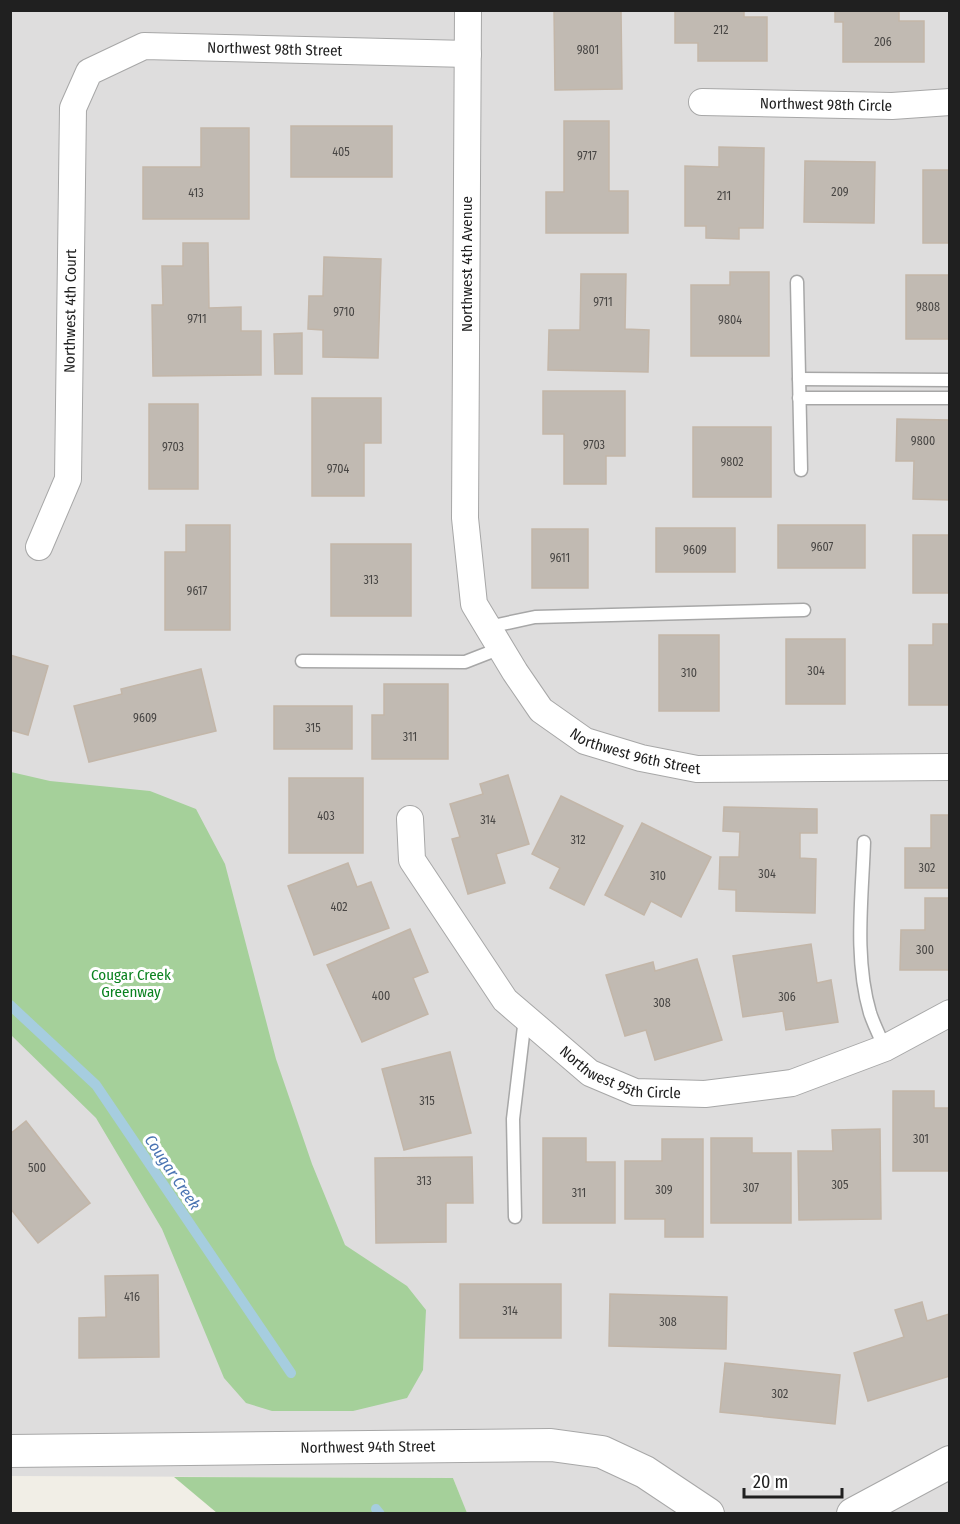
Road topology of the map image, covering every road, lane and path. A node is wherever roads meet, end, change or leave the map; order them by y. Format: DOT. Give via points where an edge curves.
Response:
graph roads {
  1 [pos="468,10"];
  2 [pos="468,54"];
  3 [pos="89,72"];
  4 [pos="702,102"];
  5 [pos="950,102"];
  6 [pos="797,282"];
  7 [pos="799,379"];
  8 [pos="950,380"];
  9 [pos="799,398"];
  10 [pos="950,398"];
  11 [pos="801,470"];
  12 [pos="465,518"];
  13 [pos="39,547"];
  14 [pos="804,610"];
  15 [pos="495,637"];
  16 [pos="302,661"];
  17 [pos="950,767"];
  18 [pos="410,819"];
  19 [pos="864,842"];
  20 [pos="950,1013"];
  21 [pos="525,1018"];
  22 [pos="885,1048"];
  23 [pos="515,1217"];
  24 [pos="10,1451"];
  25 [pos="950,1462"];
  26 [pos="865,1511"];
  27 [pos="708,1514"];
  1 -- 2 [label="street, Northwest 4th Avenue"];
  2 -- 3 [label="street, Northwest 98th Street" via="144,45"];
  2 -- 12 [label="street, Northwest 4th Avenue"];
  3 -- 13 [label="street, Northwest 4th Court" via="73,108 68,479"];
  4 -- 5 [label="street, Northwest 98th Circle" via="892,106"];
  6 -- 7 [label="lane"];
  7 -- 8 [label="lane"];
  7 -- 9 [label="lane"];
  9 -- 10 [label="lane"];
  9 -- 11 [label="lane"];
  12 -- 15 [label="street, Northwest 96th Street" via="474,604"];
  14 -- 15 [label="lane" via="536,617"];
  15 -- 16 [label="lane" via="465,662"];
  15 -- 17 [label="street, Northwest 96th Street" via="541,710 585,741 642,758 697,769"];
  18 -- 21 [label="street, Northwest 95th Circle" via="412,860 505,1000"];
  19 -- 22 [label="lane" via="862,974 871,1015"];
  20 -- 22 [label="street, Northwest 95th Circle"];
  21 -- 22 [label="street, Northwest 95th Circle" via="590,1073 635,1092 705,1094 792,1083"];
  21 -- 23 [label="lane" via="513,1119"];
  24 -- 27 [label="street, Northwest 94th Street" via="551,1444 602,1452 645,1472"];
  25 -- 26 [label="street"];
}
